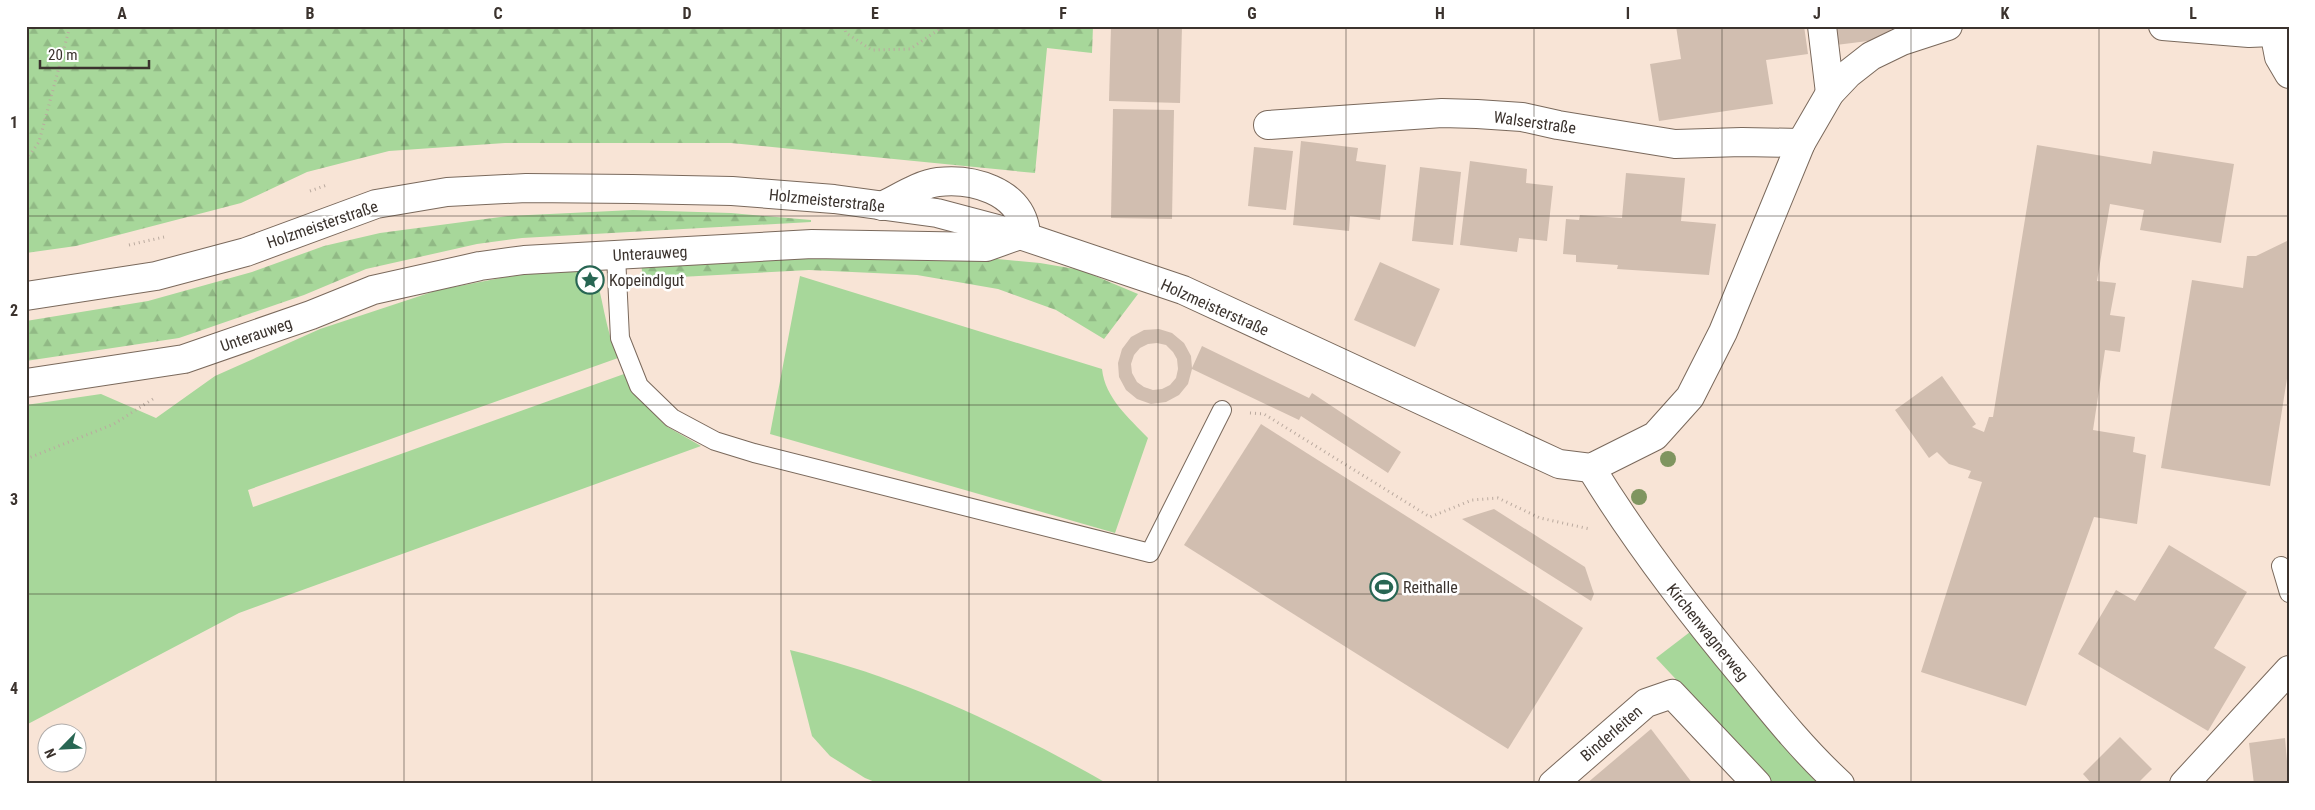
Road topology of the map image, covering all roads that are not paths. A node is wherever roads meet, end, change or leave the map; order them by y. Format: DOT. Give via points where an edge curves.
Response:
graph roads {
  1 [pos="1822,26"];
  2 [pos="1948,26"];
  3 [pos="2164,26"];
  4 [pos="2272,29"];
  5 [pos="2289,74"];
  6 [pos="1830,92"];
  7 [pos="1268,124"];
  8 [pos="1801,144"];
  9 [pos="882,206"];
  10 [pos="1020,234"];
  11 [pos="616,256"];
  12 [pos="26,296"];
  13 [pos="26,383"];
  14 [pos="1222,410"];
  15 [pos="1591,468"];
  16 [pos="2282,566"];
  17 [pos="2289,593"];
  18 [pos="2289,670"];
  19 [pos="1553,784"];
  20 [pos="1757,784"];
  21 [pos="1840,784"];
  22 [pos="2184,784"];
  1 -- 6 [label="street"];
  2 -- 6 [label="street" via="1871,56"];
  3 -- 4 [label="street"];
  4 -- 5 [label="street" via="2279,57"];
  6 -- 8 [label="street"];
  7 -- 8 [label="street, Walserstraße" via="1442,113 1477,114 1522,117 1675,144"];
  8 -- 15 [label="street" via="1723,332 1690,397 1656,436"];
  9 -- 10 [label="street, Holzmeisterstraße" via="937,213"];
  9 -- 10 [label="street" via="937,182 979,186 1003,194 1014,203 1026,227"];
  9 -- 12 [label="street, Holzmeisterstraße" via="732,191 526,188 447,192 376,204 246,252 156,276"];
  10 -- 11 [label="street, Unterauweg" via="986,247 812,244"];
  10 -- 15 [label="street, Holzmeisterstraße" via="1183,290 1559,464"];
  11 -- 13 [label="street, Unterauweg" via="524,260 431,276 373,290 184,359"];
  11 -- 14 [label="lane" via="620,338 639,386 672,418 715,441 843,476 1150,553"];
  15 -- 21 [label="street, Kirchenwagnerweg" via="1624,522 1702,627 1812,758"];
  16 -- 17 [label="lane"];
  18 -- 22 [label="street"];
  19 -- 20 [label="street, Binderleiten" via="1646,703 1672,694"];
}
